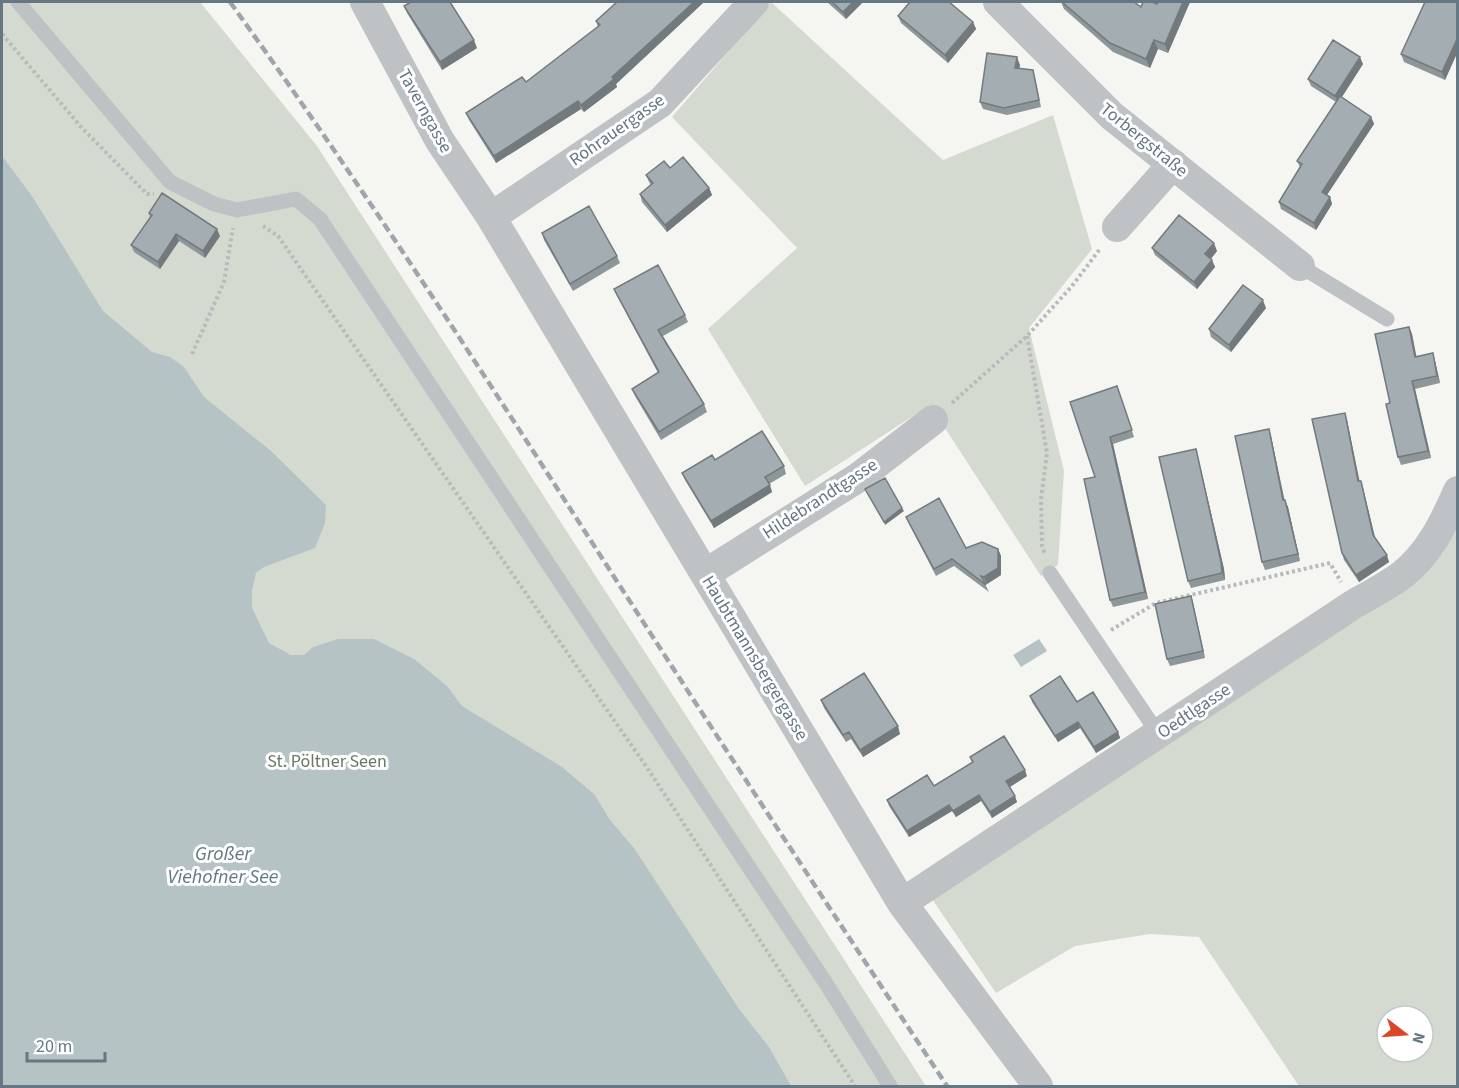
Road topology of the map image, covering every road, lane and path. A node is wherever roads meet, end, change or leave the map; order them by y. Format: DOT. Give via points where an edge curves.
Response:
graph roads {
  1 [pos="18,2"];
  2 [pos="365,2"];
  3 [pos="754,2"];
  4 [pos="998,2"];
  5 [pos="2,34"];
  6 [pos="1173,164"];
  7 [pos="159,195"];
  8 [pos="237,210"];
  9 [pos="491,217"];
  10 [pos="1117,227"];
  11 [pos="1300,266"];
  12 [pos="1387,319"];
  13 [pos="1027,336"];
  14 [pos="192,354"];
  15 [pos="933,420"];
  16 [pos="1458,491"];
  17 [pos="1050,573"];
  18 [pos="705,574"];
  19 [pos="1354,604"];
  20 [pos="1095,640"];
  21 [pos="1159,735"];
  22 [pos="902,903"];
  23 [pos="855,1086"];
  24 [pos="890,1086"];
  25 [pos="1038,1086"];
  1 -- 8 [label="lane" via="170,182 214,204"];
  2 -- 9 [label="street, Taverngasse" via="440,141"];
  3 -- 9 [label="street, Rohrauergasse" via="660,103"];
  4 -- 6 [label="street, Torbergstraße" via="1112,116"];
  5 -- 7 [label="path" via="82,128 147,194"];
  6 -- 10 [label="street"];
  6 -- 11 [label="street, Torbergstraße"];
  8 -- 14 [label="path" via="224,282"];
  8 -- 23 [label="path" via="278,236 650,772"];
  8 -- 24 [label="lane" via="296,199 320,219"];
  9 -- 18 [label="street, Haubtmannsbergergasse"];
  10 -- 13 [label="path"];
  11 -- 12 [label="lane"];
  13 -- 15 [label="path"];
  13 -- 17 [label="path" via="1047,453 1041,499 1042,545"];
  15 -- 18 [label="street, Hildebrandtgasse" via="860,477"];
  16 -- 19 [label="street, Oedtlgasse" via="1427,551 1402,575"];
  17 -- 20 [label="lane"];
  18 -- 22 [label="street, Haubtmannsbergergasse"];
  19 -- 20 [label="path" via="1330,562 1155,603"];
  19 -- 21 [label="street, Oedtlgasse"];
  20 -- 21 [label="lane"];
  21 -- 22 [label="street, Oedtlgasse"];
  22 -- 25 [label="street, Haubtmannsbergergasse"];
}
